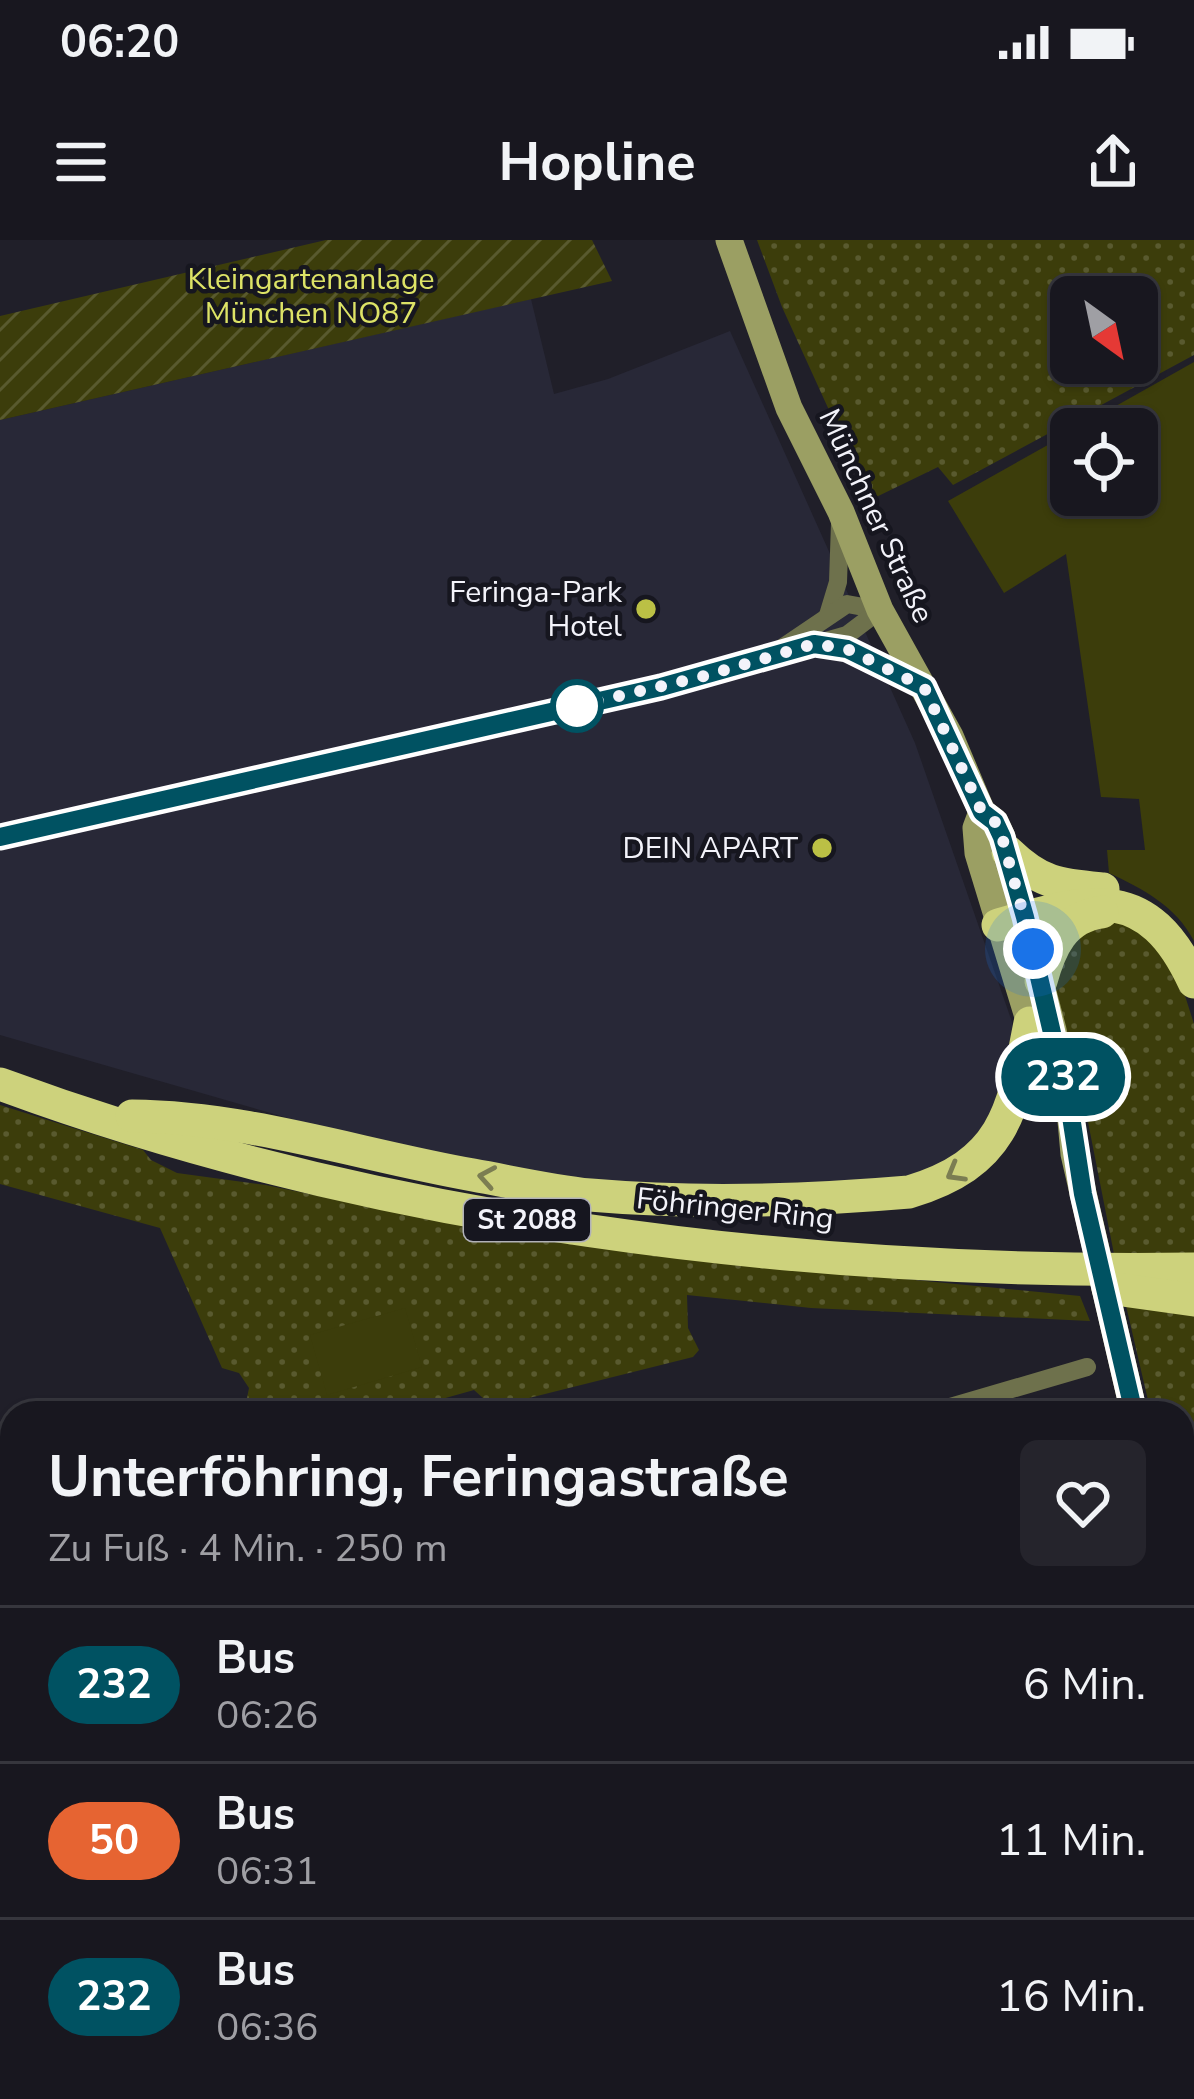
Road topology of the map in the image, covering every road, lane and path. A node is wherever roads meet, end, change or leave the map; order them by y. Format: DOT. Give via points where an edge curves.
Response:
graph roads {
  1 [pos="729,240"];
  2 [pos="841,512"];
  3 [pos="880,610"];
  4 [pos="828,615"];
  5 [pos="814,644"];
  6 [pos="775,653"];
  7 [pos="924,687"];
  8 [pos="0,837"];
  9 [pos="993,853"];
  10 [pos="1127,910"];
  11 [pos="1011,921"];
  12 [pos="1194,958"];
  13 [pos="1041,981"];
  14 [pos="1194,982"];
  15 [pos="1030,1023"];
  16 [pos="0,1084"];
  17 [pos="88,1115"];
  18 [pos="1074,1154"];
  19 [pos="976,1266"];
  20 [pos="1184,1267"];
  21 [pos="1194,1300"];
  22 [pos="1088,1367"];
  23 [pos="971,1401"];
  24 [pos="1131,1401"];
  1 -- 2 [label="main road, Münchner Straße" via="789,408"];
  2 -- 3 [label="main road, Münchner Straße"];
  2 -- 4 [label="street"];
  3 -- 4 [label="street" via="847,604"];
  3 -- 5 [label="street" via="847,635"];
  3 -- 7 [label="main road, Münchner Straße"];
  4 -- 6 [label="street"];
  5 -- 6 [label="street"];
  5 -- 7 [label="street" via="847,649"];
  6 -- 8 [label="street" via="661,687"];
  7 -- 9 [label="main road, Münchner Straße" via="982,812 995,822"];
  9 -- 11 [label="main road, Münchner Straße"];
  9 -- 12 [label="highway" via="1061,886 1128,891 1164,913"];
  10 -- 11 [label="highway" via="1105,901"];
  10 -- 13 [label="highway" via="1069,925 1050,947"];
  10 -- 14 [label="highway" via="1153,924"];
  11 -- 13 [label="main road, Münchner Straße"];
  11 -- 15 [label="main road, Münchner Straße"];
  13 -- 18 [label="main road, Münchner Straße"];
  15 -- 17 [label="highway, one-way" via="1005,1126 969,1166 909,1192 716,1200 588,1194 272,1132"];
  15 -- 18 [label="main road, Münchner Straße"];
  16 -- 17 [label="highway, Föhringer Ring / St 2088"];
  17 -- 19 [label="highway, Föhringer Ring / St 2088" via="270,1167 527,1220"];
  18 -- 24 [label="main road, Münchner Straße"];
  19 -- 20 [label="highway, Föhringer Ring / St 2088"];
  19 -- 21 [label="highway"];
  22 -- 23 [label="street"];
}
